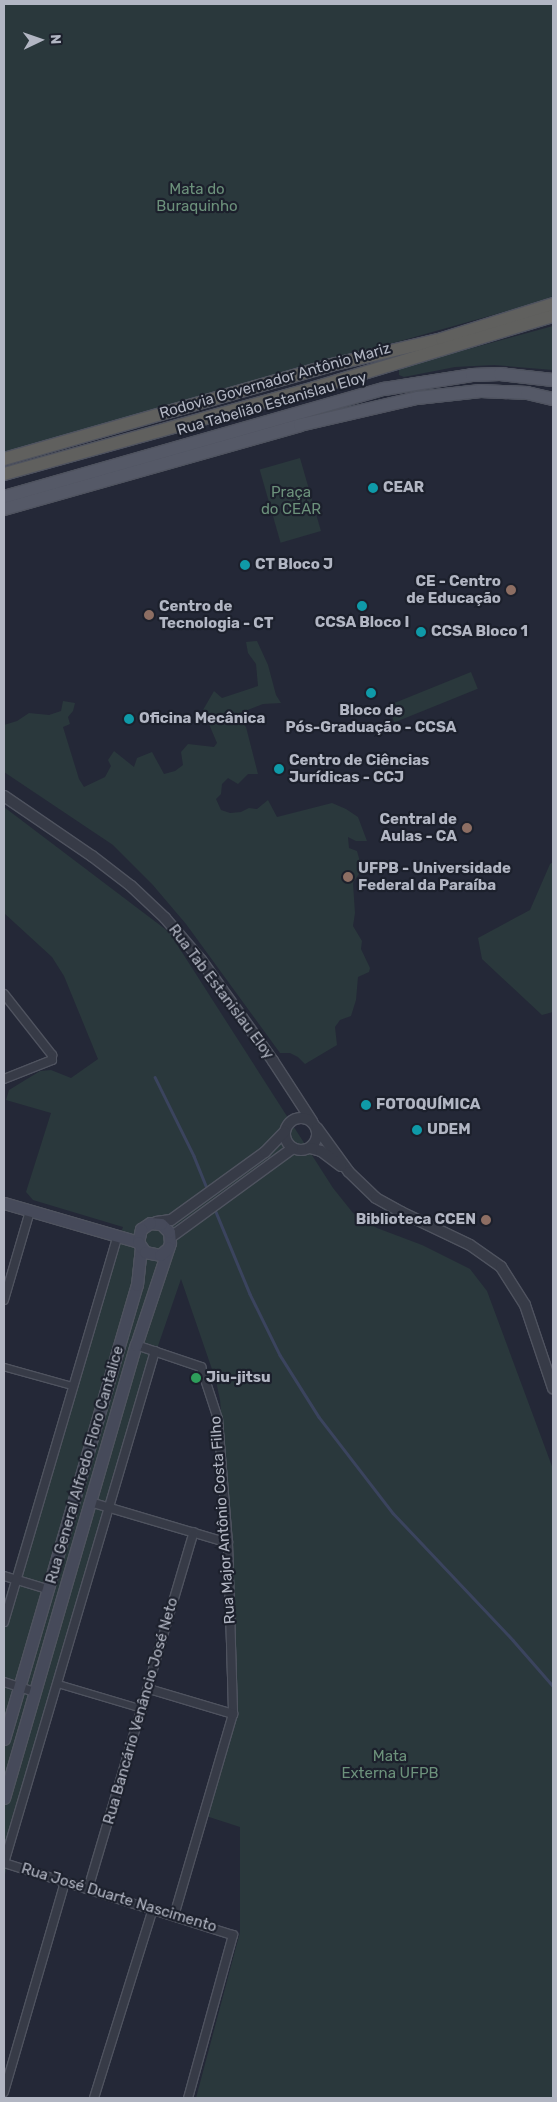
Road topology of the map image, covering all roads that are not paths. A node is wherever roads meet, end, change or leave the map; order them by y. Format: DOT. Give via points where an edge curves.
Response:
graph roads {
  1 [pos="553,304"];
  2 [pos="553,316"];
  3 [pos="553,380"];
  4 [pos="553,399"];
  5 [pos="4,459"];
  6 [pos="4,474"];
  7 [pos="4,497"];
  8 [pos="4,509"];
  9 [pos="4,796"];
  10 [pos="4,994"];
  11 [pos="4,1080"];
  12 [pos="290,1086"];
  13 [pos="296,1118"];
  14 [pos="314,1125"];
  15 [pos="284,1132"];
  16 [pos="294,1148"];
  17 [pos="310,1148"];
  18 [pos="349,1172"];
  19 [pos="4,1203"];
  20 [pos="30,1211"];
  21 [pos="147,1226"];
  22 [pos="120,1236"];
  23 [pos="169,1242"];
  24 [pos="139,1246"];
  25 [pos="4,1300"];
  26 [pos="136,1345"];
  27 [pos="155,1352"];
  28 [pos="4,1367"];
  29 [pos="72,1386"];
  30 [pos="553,1388"];
  31 [pos="96,1418"];
  32 [pos="113,1423"];
  33 [pos="90,1502"];
  34 [pos="111,1508"];
  35 [pos="194,1532"];
  36 [pos="228,1543"];
  37 [pos="4,1576"];
  38 [pos="16,1579"];
  39 [pos="47,1589"];
  40 [pos="4,1622"];
  41 [pos="4,1682"];
  42 [pos="58,1684"];
  43 [pos="19,1687"];
  44 [pos="148,1689"];
  45 [pos="35,1692"];
  46 [pos="143,1709"];
  47 [pos="233,1714"];
  48 [pos="4,1739"];
  49 [pos="4,1798"];
  50 [pos="4,1863"];
  51 [pos="65,1882"];
  52 [pos="88,1889"];
  53 [pos="153,1909"];
  54 [pos="174,1916"];
  55 [pos="4,2092"];
  56 [pos="94,2098"];
  57 [pos="188,2098"];
  1 -- 5 [label="highway, Rodovia Governador Antônio Mariz" via="442,340 331,364"];
  2 -- 6 [label="highway, Rodovia Governador Antônio Mariz" via="314,388"];
  3 -- 7 [label="main road, Rua Tabelião Estanislau Eloy" via="500,374 472,375 384,389"];
  4 -- 8 [label="main road, Rua Tabelião Estanislau Eloy" via="528,392 481,391 417,398 300,425"];
  9 -- 12 [label="street, Rua Tab Estanislau Eloy" via="92,856 165,918 200,960"];
  10 -- 11 [label="street" via="52,1055 49,1062"];
  12 -- 13 [label="street, Rua Tab Estanislau Eloy"];
  12 -- 14 [label="street, Rua Tab Estanislau Eloy"];
  13 -- 14 [label="street" via="304,1117"];
  13 -- 15 [label="street"];
  14 -- 17 [label="street" via="316,1141"];
  14 -- 18 [label="street, Rua Tab Estanislau Eloy"];
  15 -- 16 [label="street" via="287,1142"];
  15 -- 21 [label="street" via="265,1152 171,1220"];
  16 -- 17 [label="street"];
  16 -- 23 [label="street" via="186,1224"];
  17 -- 18 [label="street, Rua Tab Estanislau Eloy" via="322,1151"];
  18 -- 30 [label="street, Rua Tab Estanislau Eloy" via="376,1198 470,1245 501,1267 525,1304"];
  19 -- 20 [label="main road"];
  20 -- 22 [label="main road"];
  20 -- 25 [label="street"];
  21 -- 22 [label="main road"];
  21 -- 23 [label="main road" via="166,1227"];
  21 -- 24 [label="main road, Rua General Alfredo Floro Cantalice"];
  22 -- 24 [label="main road"];
  22 -- 29 [label="street"];
  23 -- 24 [label="main road" via="154,1256"];
  23 -- 26 [label="main road, Rua General Alfredo Floro Cantalice"];
  24 -- 31 [label="main road, Rua General Alfredo Floro Cantalice" via="137,1285"];
  26 -- 27 [label="street, Rua Major Antônio Costa Filho"];
  26 -- 32 [label="main road, Rua General Alfredo Floro Cantalice"];
  27 -- 34 [label="street"];
  27 -- 36 [label="street, Rua Major Antônio Costa Filho" via="201,1367 218,1419"];
  28 -- 29 [label="street"];
  29 -- 38 [label="street"];
  31 -- 32 [label="street"];
  31 -- 39 [label="main road, Rua General Alfredo Floro Cantalice"];
  32 -- 33 [label="main road, Rua General Alfredo Floro Cantalice"];
  33 -- 34 [label="street"];
  33 -- 45 [label="main road, Rua General Alfredo Floro Cantalice"];
  34 -- 35 [label="street"];
  34 -- 42 [label="street"];
  35 -- 36 [label="street"];
  35 -- 44 [label="street, Rua Bancário Venâncio José Neto"];
  36 -- 47 [label="street, Rua Major Antônio Costa Filho"];
  37 -- 38 [label="street"];
  38 -- 39 [label="street"];
  38 -- 40 [label="street"];
  39 -- 43 [label="main road, Rua General Alfredo Floro Cantalice"];
  41 -- 43 [label="street"];
  42 -- 46 [label="street"];
  42 -- 50 [label="street"];
  43 -- 45 [label="street"];
  43 -- 48 [label="main road, Rua General Alfredo Floro Cantalice"];
  44 -- 46 [label="street, Rua Bancário Venâncio José Neto"];
  44 -- 47 [label="street"];
  45 -- 49 [label="main road, Rua General Alfredo Floro Cantalice"];
  46 -- 52 [label="street, Rua Bancário Venâncio José Neto"];
  47 -- 54 [label="street, Rua Major Antônio Costa Filho"];
  50 -- 51 [label="street, Rua José Duarte Nascimento"];
  51 -- 52 [label="street, Rua José Duarte Nascimento"];
  51 -- 55 [label="street"];
  52 -- 53 [label="street, Rua José Duarte Nascimento"];
  53 -- 54 [label="street, Rua José Duarte Nascimento"];
  53 -- 56 [label="street"];
  54 -- 57 [label="street, Rua José Duarte Nascimento" via="233,1934"];
}
